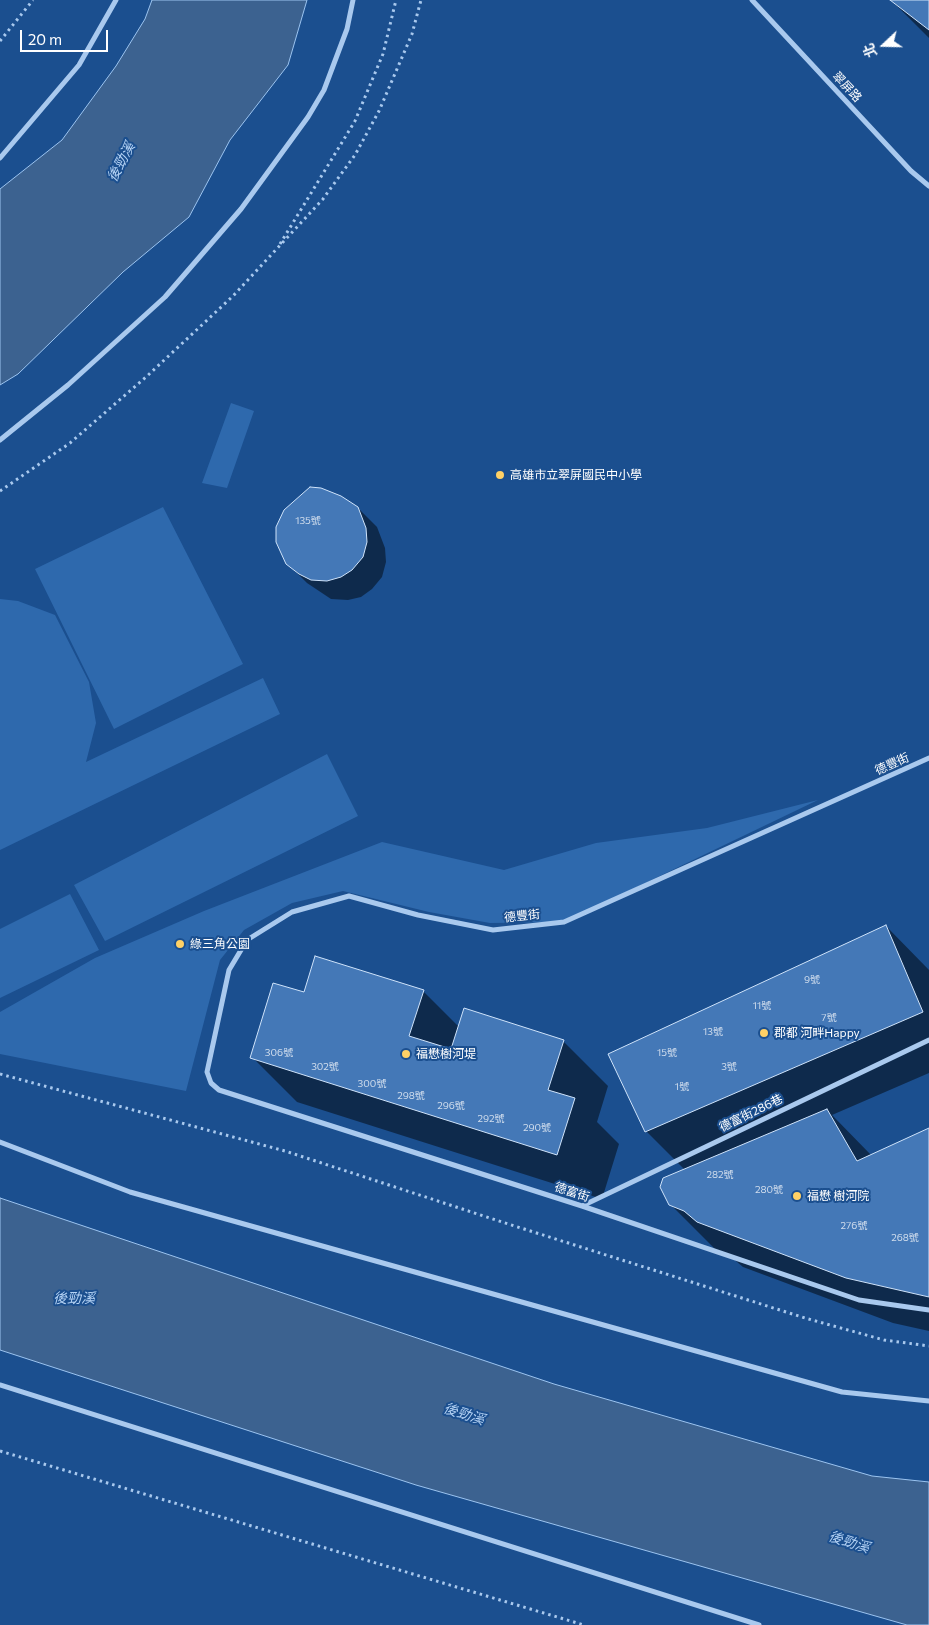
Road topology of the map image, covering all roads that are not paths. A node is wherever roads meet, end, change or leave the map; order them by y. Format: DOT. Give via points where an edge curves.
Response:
graph roads {
  1 [pos="116,0"];
  2 [pos="353,0"];
  3 [pos="752,0"];
  4 [pos="0,158"];
  5 [pos="929,186"];
  6 [pos="0,440"];
  7 [pos="929,758"];
  8 [pos="929,1040"];
  9 [pos="211,1084"];
  10 [pos="0,1136"];
  11 [pos="0,1142"];
  12 [pos="7,1144"];
  13 [pos="582,1206"];
  14 [pos="929,1310"];
  15 [pos="0,1385"];
  16 [pos="929,1401"];
  17 [pos="759,1625"];
  1 -- 4 [label="street" via="79,65"];
  2 -- 6 [label="street" via="347,29 324,90 241,208 164,296 68,385"];
  3 -- 5 [label="street, 翠屏路" via="911,171"];
  7 -- 9 [label="street, 德豐街" via="564,922 492,930 418,915 350,896 292,912 248,940 229,970 207,1072"];
  8 -- 13 [label="street, 德富街286巷"];
  9 -- 13 [label="street, 德富街" via="219,1090"];
  10 -- 12 [label="street"];
  11 -- 12 [label="street"];
  12 -- 16 [label="street" via="130,1192 842,1392"];
  13 -- 14 [label="street, 德富街" via="859,1300"];
  15 -- 17 [label="street"];
}
